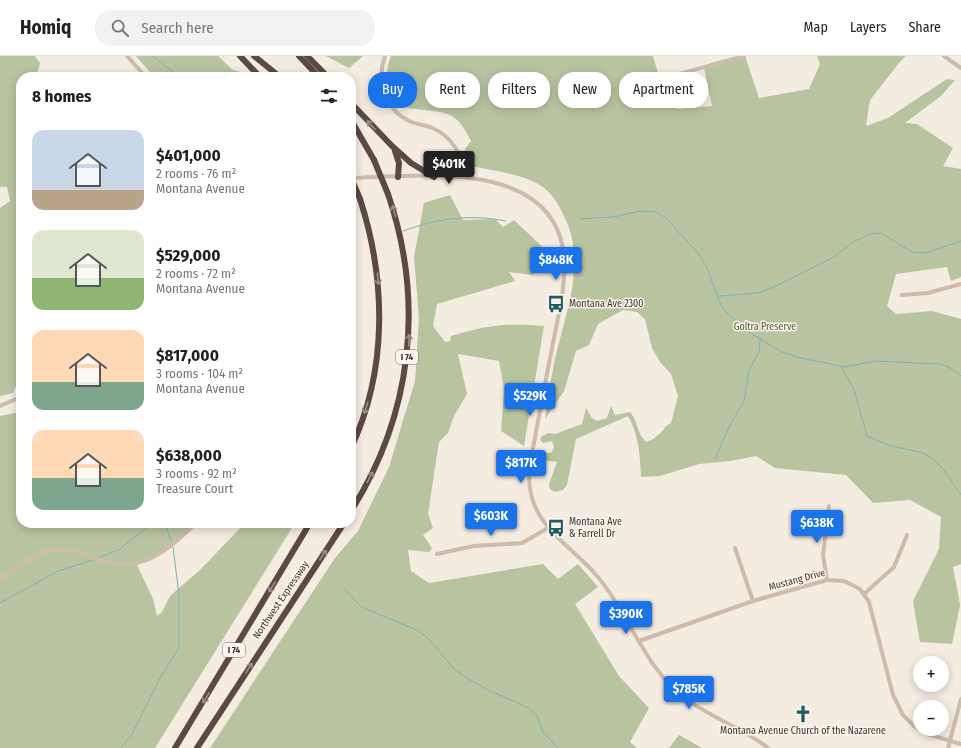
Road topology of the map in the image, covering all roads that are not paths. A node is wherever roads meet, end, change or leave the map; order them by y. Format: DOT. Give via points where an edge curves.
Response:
graph roads {
  1 [pos="127,56"];
  2 [pos="240,56"];
  3 [pos="254,56"];
  4 [pos="299,56"];
  5 [pos="307,56"];
  6 [pos="385,56"];
  7 [pos="744,56"];
  8 [pos="944,56"];
  9 [pos="961,68"];
  10 [pos="141,72"];
  11 [pos="255,72"];
  12 [pos="274,72"];
  13 [pos="314,72"];
  14 [pos="323,72"];
  15 [pos="687,72"];
  16 [pos="356,108"];
  17 [pos="356,129"];
  18 [pos="392,146"];
  19 [pos="398,177"];
  20 [pos="434,177"];
  21 [pos="464,177"];
  22 [pos="356,178"];
  23 [pos="356,190"];
  24 [pos="961,284"];
  25 [pos="902,294"];
  26 [pos="16,399"];
  27 [pos="0,406"];
  28 [pos="356,433"];
  29 [pos="356,502"];
  30 [pos="829,506"];
  31 [pos="191,528"];
  32 [pos="307,528"];
  33 [pos="341,528"];
  34 [pos="548,528"];
  35 [pos="908,535"];
  36 [pos="735,548"];
  37 [pos="437,554"];
  38 [pos="0,579"];
  39 [pos="827,580"];
  40 [pos="864,594"];
  41 [pos="753,600"];
  42 [pos="639,641"];
  43 [pos="961,699"];
  44 [pos="950,741"];
  45 [pos="961,744"];
  46 [pos="175,748"];
  47 [pos="197,748"];
  48 [pos="768,748"];
  49 [pos="948,748"];
  1 -- 10 [label="street"];
  2 -- 11 [label="highway"];
  3 -- 12 [label="highway"];
  4 -- 13 [label="highway"];
  5 -- 14 [label="highway"];
  6 -- 21 [label="street" via="381,78 388,102 404,118 447,137 459,155"];
  7 -- 15 [label="street"];
  8 -- 9 [label="street"];
  18 -- 16 [label="highway, one-way"];
  29 -- 17 [label="highway, I 74, one-way, bridge" via="374,470 392,423 409,346 406,262 388,194 374,160"];
  18 -- 19 [label="highway" via="399,163"];
  18 -- 20 [label="highway" via="411,163"];
  19 -- 20 [label="street"];
  19 -- 22 [label="street"];
  20 -- 21 [label="street"];
  21 -- 34 [label="street" via="479,178 513,187 536,202 555,224 563,247 565,263 562,298 529,479 534,504"];
  23 -- 28 [label="highway, one-way, bridge" via="368,223 379,290 377,346 371,388"];
  24 -- 25 [label="street" via="928,293"];
  26 -- 27 [label="street"];
  30 -- 39 [label="street" via="823,555"];
  31 -- 38 [label="street" via="152,559 137,564 124,566 108,563 66,549 47,551"];
  32 -- 46 [label="highway, Northwest Expressway / I 74, one-way"];
  47 -- 33 [label="highway, Northwest Expressway / I 74, one-way"];
  34 -- 37 [label="street" via="522,543 474,546"];
  34 -- 42 [label="street" via="600,579"];
  35 -- 40 [label="street" via="894,567"];
  36 -- 41 [label="street"];
  39 -- 40 [label="street, Mustang Drive" via="850,583"];
  39 -- 41 [label="street, Mustang Drive"];
  40 -- 44 [label="street" via="871,609 893,695 899,709 908,721 920,730"];
  41 -- 42 [label="street, Mustang Drive"];
  42 -- 48 [label="street" via="658,672 685,698"];
  43 -- 44 [label="street"];
  44 -- 45 [label="street"];
  44 -- 49 [label="street"];
}
